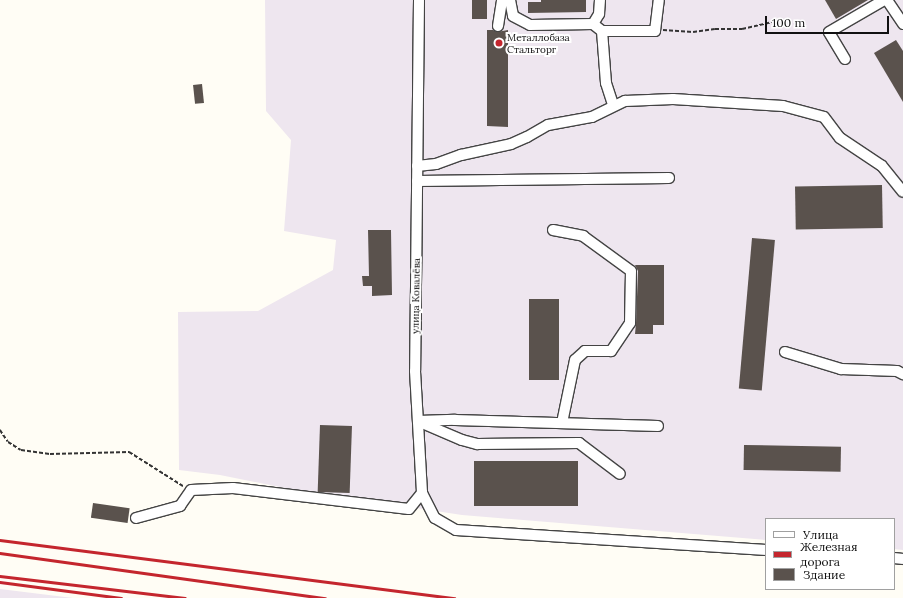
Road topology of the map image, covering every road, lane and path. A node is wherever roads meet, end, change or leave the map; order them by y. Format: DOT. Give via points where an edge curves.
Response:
graph roads {
  1 [pos="419,0"];
  2 [pos="502,0"];
  3 [pos="510,0"];
  4 [pos="600,0"];
  5 [pos="659,0"];
  6 [pos="884,0"];
  7 [pos="888,0"];
  8 [pos="776,21"];
  9 [pos="593,24"];
  10 [pos="903,24"];
  11 [pos="498,26"];
  12 [pos="655,31"];
  13 [pos="602,32"];
  14 [pos="845,59"];
  15 [pos="613,105"];
  16 [pos="417,166"];
  17 [pos="669,178"];
  18 [pos="417,181"];
  19 [pos="903,192"];
  20 [pos="553,230"];
  21 [pos="785,352"];
  22 [pos="903,374"];
  23 [pos="418,421"];
  24 [pos="562,423"];
  25 [pos="658,426"];
  26 [pos="0,430"];
  27 [pos="620,474"];
  28 [pos="191,490"];
  29 [pos="422,494"];
  30 [pos="136,518"];
  31 [pos="765,550"];
  1 -- 16 [label="street, улица Ковалёва"];
  2 -- 11 [label="street"];
  3 -- 9 [label="street" via="514,16 530,25"];
  4 -- 9 [label="street" via="599,14"];
  5 -- 12 [label="street"];
  6 -- 14 [label="street" via="829,32"];
  7 -- 10 [label="street"];
  8 -- 12 [label="path" via="742,30"];
  9 -- 13 [label="street"];
  12 -- 13 [label="street"];
  13 -- 15 [label="street" via="606,83"];
  15 -- 16 [label="street" via="592,117 548,126 511,144 461,155 436,164"];
  15 -- 19 [label="street" via="625,101 673,98 783,106 824,117 840,138 882,166"];
  16 -- 18 [label="street, улица Ковалёва"];
  17 -- 18 [label="street"];
  18 -- 23 [label="street, улица Ковалёва" via="415,372"];
  20 -- 24 [label="street" via="583,236 631,271 630,323 611,351 585,351 575,360"];
  21 -- 22 [label="street" via="841,369 897,371"];
  23 -- 24 [label="street"];
  23 -- 27 [label="street" via="478,444 578,443"];
  23 -- 29 [label="street, улица Ковалёва"];
  24 -- 25 [label="street"];
  26 -- 28 [label="path" via="8,442 21,450 50,454 129,452"];
  28 -- 29 [label="street" via="233,488 409,509"];
  28 -- 30 [label="street" via="180,506"];
  29 -- 31 [label="street, улица Ковалёва" via="435,518 456,530"];
}
